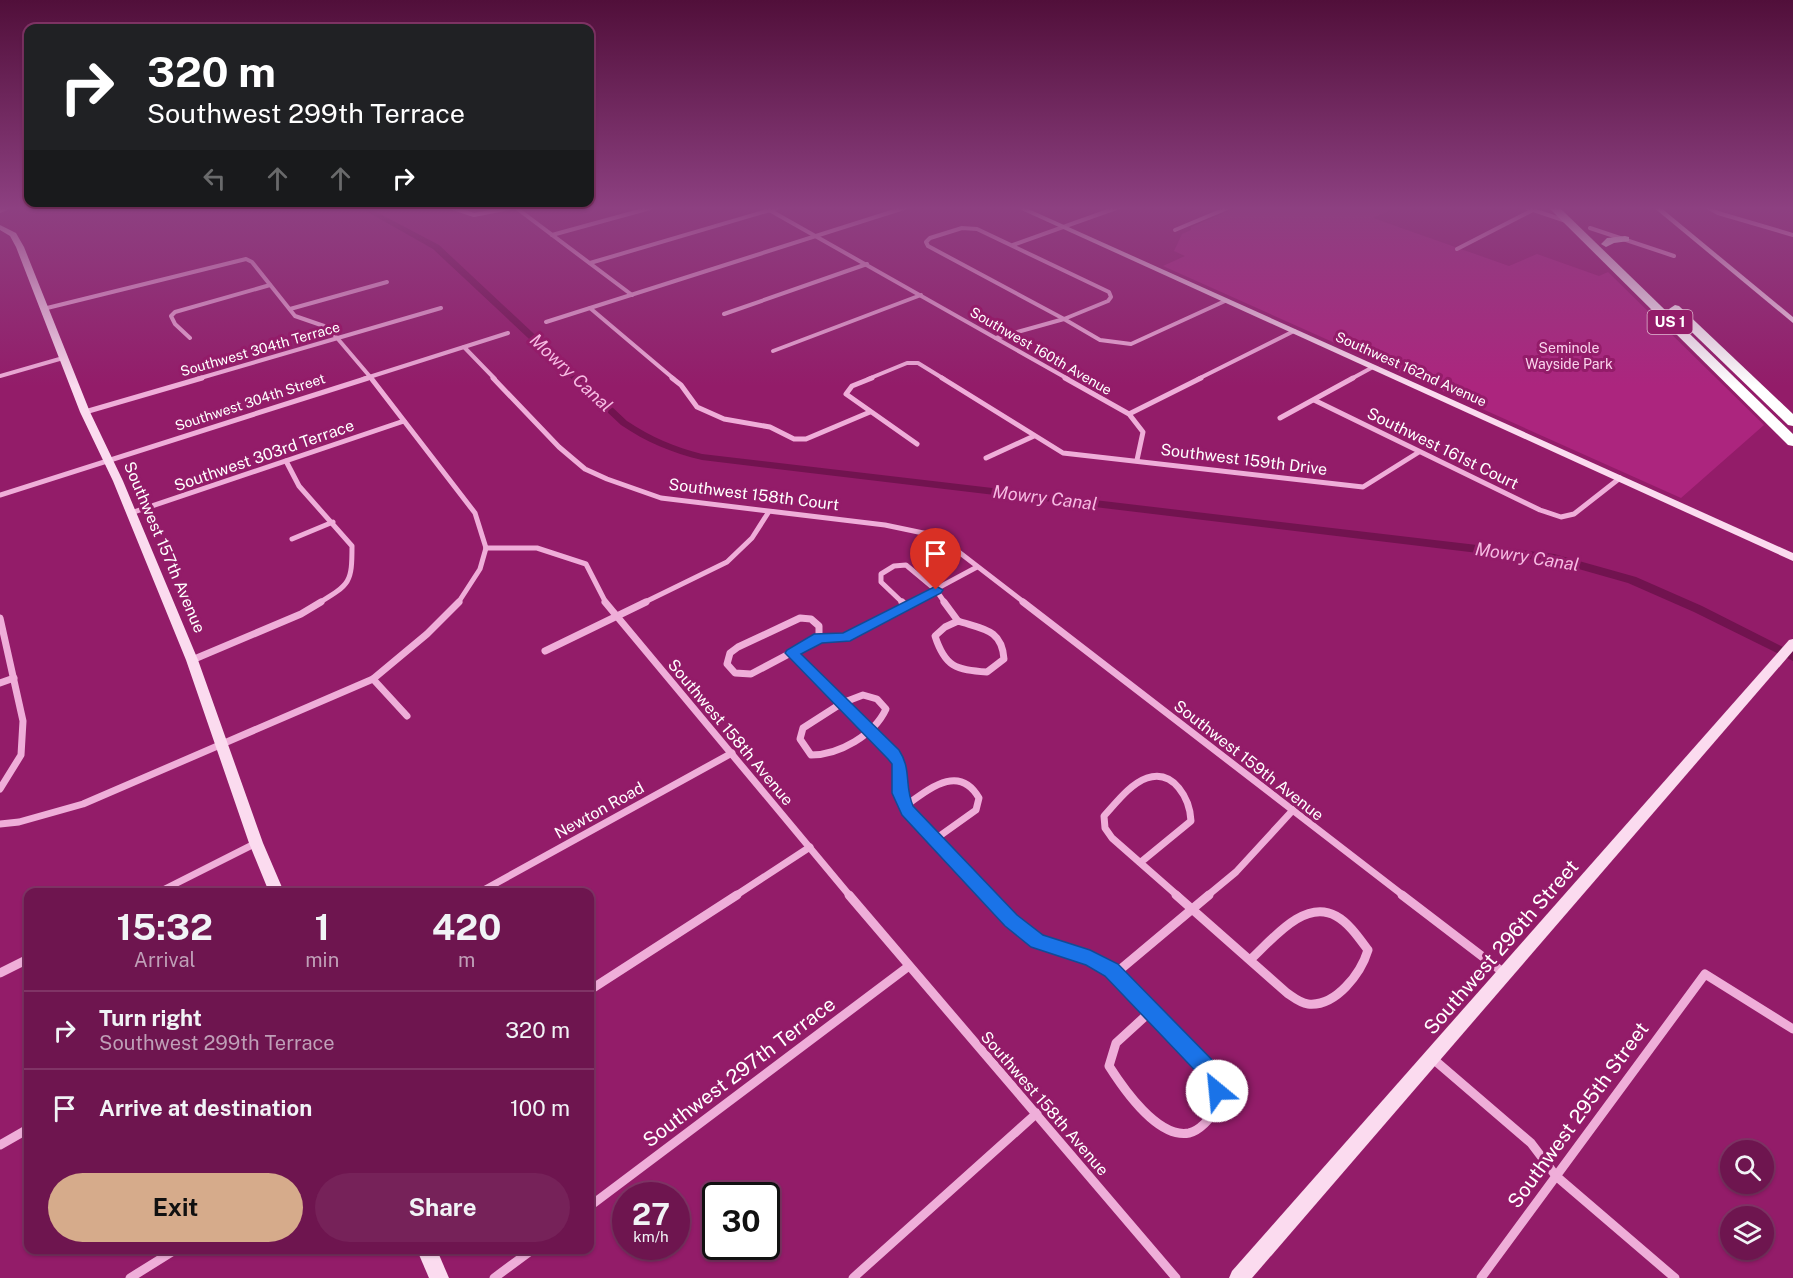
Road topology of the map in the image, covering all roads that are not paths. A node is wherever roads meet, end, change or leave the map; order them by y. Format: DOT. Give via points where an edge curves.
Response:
graph roads {
  1 [pos="27,267"];
  2 [pos="211,267"];
  3 [pos="256,267"];
  4 [pos="596,267"];
  5 [pos="721,267"];
  6 [pos="859,267"];
  7 [pos="872,267"];
  8 [pos="967,267"];
  9 [pos="1057,267"];
  10 [pos="1150,267"];
  11 [pos="1616,267"];
  12 [pos="1630,267"];
  13 [pos="1728,267"];
  14 [pos="387,282"];
  15 [pos="270,285"];
  16 [pos="1635,288"];
  17 [pos="632,295"];
  18 [pos="921,295"];
  19 [pos="1226,301"];
  20 [pos="441,308"];
  21 [pos="590,308"];
  22 [pos="43,309"];
  23 [pos="290,309"];
  24 [pos="724,314"];
  25 [pos="1065,319"];
  26 [pos="1793,321"];
  27 [pos="546,322"];
  28 [pos="1294,331"];
  29 [pos="508,333"];
  30 [pos="190,338"];
  31 [pos="338,338"];
  32 [pos="996,338"];
  33 [pos="1710,343"];
  34 [pos="464,347"];
  35 [pos="1696,348"];
  36 [pos="773,351"];
  37 [pos="63,358"];
  38 [pos="1373,367"];
  39 [pos="0,376"];
  40 [pos="370,377"];
  41 [pos="1314,400"];
  42 [pos="1761,411"];
  43 [pos="1782,411"];
  44 [pos="85,412"];
  45 [pos="870,412"];
  46 [pos="1129,414"];
  47 [pos="1280,418"];
  48 [pos="404,422"];
  49 [pos="1793,422"];
  50 [pos="1793,433"];
  51 [pos="1034,436"];
  52 [pos="1793,442"];
  53 [pos="917,444"];
  54 [pos="1419,452"];
  55 [pos="986,458"];
  56 [pos="1137,460"];
  57 [pos="106,461"];
  58 [pos="286,461"];
  59 [pos="1620,478"];
  60 [pos="0,495"];
  61 [pos="131,513"];
  62 [pos="768,513"];
  63 [pos="333,522"];
  64 [pos="292,539"];
  65 [pos="486,548"];
  66 [pos="1793,557"];
  67 [pos="977,567"];
  68 [pos="936,590"];
  69 [pos="906,606"];
  70 [pos="616,616"];
  71 [pos="0,618"];
  72 [pos="958,621"];
  73 [pos="819,638"];
  74 [pos="1792,645"];
  75 [pos="545,651"];
  76 [pos="792,653"];
  77 [pos="192,660"];
  78 [pos="14,678"];
  79 [pos="373,679"];
  80 [pos="0,683"];
  81 [pos="842,704"];
  82 [pos="408,716"];
  83 [pos="869,731"];
  84 [pos="222,743"];
  85 [pos="732,753"];
  86 [pos="0,789"];
  87 [pos="905,806"];
  88 [pos="1293,810"];
  89 [pos="0,824"];
  90 [pos="934,840"];
  91 [pos="256,843"];
  92 [pos="810,847"];
  93 [pos="1141,862"];
  94 [pos="167,888"];
  95 [pos="275,888"];
  96 [pos="487,888"];
  97 [pos="1193,909"];
  98 [pos="1250,960"];
  99 [pos="24,961"];
  100 [pos="909,966"];
  101 [pos="0,973"];
  102 [pos="1116,974"];
  103 [pos="1505,974"];
  104 [pos="594,987"];
  105 [pos="1151,1011"];
  106 [pos="1793,1029"];
  107 [pos="1432,1058"];
  108 [pos="1037,1113"];
  109 [pos="24,1131"];
  110 [pos="0,1145"];
  111 [pos="1556,1176"];
  112 [pos="594,1203"];
  113 [pos="169,1254"];
  114 [pos="429,1254"];
  115 [pos="527,1254"];
  116 [pos="130,1278"];
  117 [pos="439,1278"];
  118 [pos="494,1278"];
  119 [pos="853,1278"];
  120 [pos="1176,1278"];
  121 [pos="1239,1278"];
  122 [pos="1481,1278"];
  123 [pos="1675,1278"];
  1 -- 22 [label="street, Southwest 157th Avenue"];
  2 -- 22 [label="street"];
  3 -- 15 [label="street"];
  4 -- 17 [label="street"];
  5 -- 17 [label="street"];
  6 -- 24 [label="street"];
  7 -- 18 [label="street, Southwest 160th Avenue"];
  8 -- 25 [label="street"];
  9 -- 25 [label="street" via="1111,297"];
  10 -- 19 [label="street, Southwest 162nd Avenue"];
  11 -- 16 [label="highway, US 1"];
  12 -- 33 [label="highway, US 1"];
  13 -- 26 [label="street"];
  14 -- 23 [label="street"];
  15 -- 23 [label="street"];
  15 -- 30 [label="street" via="180,310 171,316"];
  16 -- 33 [label="highway" via="1655,300 1698,339"];
  16 -- 35 [label="highway, US 1"];
  17 -- 21 [label="street"];
  18 -- 32 [label="street, Southwest 160th Avenue"];
  18 -- 36 [label="street"];
  19 -- 25 [label="street" via="1131,344 1116,346 1079,330"];
  19 -- 28 [label="street, Southwest 162nd Avenue"];
  20 -- 31 [label="street, Southwest 304th Terrace"];
  21 -- 27 [label="street"];
  21 -- 45 [label="street" via="681,386 697,407 724,419 770,427 794,439 806,439"];
  22 -- 37 [label="street, Southwest 157th Avenue"];
  23 -- 31 [label="street" via="297,318 324,326"];
  25 -- 32 [label="street"];
  28 -- 38 [label="street, Southwest 162nd Avenue"];
  28 -- 46 [label="street"];
  29 -- 34 [label="street, Southwest 304th Street"];
  31 -- 40 [label="street"];
  31 -- 44 [label="street, Southwest 304th Terrace"];
  32 -- 46 [label="street, Southwest 160th Avenue"];
  33 -- 43 [label="highway, US 1"];
  34 -- 40 [label="street, Southwest 304th Street"];
  34 -- 62 [label="street, Southwest 158th Court" via="585,469 661,498"];
  35 -- 42 [label="highway, US 1"];
  35 -- 43 [label="highway" via="1711,353 1755,396"];
  37 -- 39 [label="street"];
  37 -- 44 [label="street, Southwest 157th Avenue"];
  38 -- 41 [label="street"];
  38 -- 59 [label="street, Southwest 162nd Avenue"];
  40 -- 48 [label="street"];
  40 -- 57 [label="street, Southwest 304th Street"];
  41 -- 47 [label="street"];
  41 -- 54 [label="street, Southwest 161st Court"];
  42 -- 50 [label="highway"];
  42 -- 52 [label="highway, US 1"];
  43 -- 49 [label="highway, US 1"];
  44 -- 57 [label="street, Southwest 157th Avenue"];
  45 -- 51 [label="street" via="846,394 852,386 907,363 918,363"];
  45 -- 53 [label="street"];
  46 -- 56 [label="street, Southwest 159th Drive" via="1143,432"];
  48 -- 58 [label="street, Southwest 303rd Terrace"];
  48 -- 65 [label="street" via="475,513"];
  51 -- 55 [label="street"];
  51 -- 56 [label="street" via="1063,453"];
  54 -- 56 [label="street, Southwest 159th Drive" via="1363,487"];
  54 -- 59 [label="street, Southwest 161st Court" via="1561,517 1574,514"];
  57 -- 60 [label="street, Southwest 304th Street"];
  57 -- 61 [label="street, Southwest 157th Avenue"];
  58 -- 61 [label="street, Southwest 303rd Terrace"];
  58 -- 63 [label="street" via="299,486"];
  59 -- 66 [label="street, Southwest 162nd Avenue"];
  61 -- 77 [label="street, Southwest 157th Avenue"];
  62 -- 67 [label="street, Southwest 158th Court" via="914,530 951,546"];
  62 -- 70 [label="street" via="752,538 727,562"];
  63 -- 64 [label="street"];
  63 -- 77 [label="street" via="352,546 352,573 344,588 301,614"];
  65 -- 70 [label="street, Southwest 158th Avenue" via="548,549 586,564"];
  65 -- 79 [label="street" via="480,568 462,599"];
  67 -- 68 [label="street"];
  67 -- 88 [label="street, Southwest 159th Avenue"];
  68 -- 69 [label="street"];
  68 -- 69 [label="street" via="906,565 894,566 881,574 881,582"];
  68 -- 72 [label="street"];
  69 -- 73 [label="street" via="845,638"];
  70 -- 75 [label="street"];
  70 -- 85 [label="street, Southwest 158th Avenue"];
  71 -- 78 [label="street"];
  72 -- 72 [label="street" via="935,636 949,664 967,671 987,672 1004,659 1004,645 993,632"];
  73 -- 76 [label="street"];
  73 -- 76 [label="street" via="819,626 811,619 800,618 738,647 730,653 727,664 735,673 751,674"];
  74 -- 103 [label="street, Southwest 296th Street"];
  76 -- 81 [label="street"];
  77 -- 84 [label="street, Southwest 157th Avenue"];
  78 -- 80 [label="street"];
  78 -- 86 [label="street" via="23,721 21,755"];
  79 -- 82 [label="street"];
  79 -- 84 [label="street"];
  81 -- 83 [label="street"];
  81 -- 83 [label="street" via="863,695 882,702 886,709 884,718"];
  81 -- 83 [label="street" via="803,728 799,734 803,747 811,755 827,755"];
  83 -- 87 [label="street" via="899,764 900,793"];
  84 -- 89 [label="street" via="82,804"];
  84 -- 91 [label="street, Southwest 157th Avenue"];
  85 -- 92 [label="street, Southwest 158th Avenue"];
  85 -- 96 [label="street, Newton Road"];
  87 -- 90 [label="street"];
  87 -- 90 [label="street" via="943,782 957,780 974,789 979,798 976,810"];
  88 -- 97 [label="street" via="1236,872"];
  88 -- 103 [label="street, Southwest 159th Avenue"];
  90 -- 102 [label="street" via="1027,934 1048,946 1090,958"];
  91 -- 94 [label="street"];
  91 -- 95 [label="street, Southwest 157th Avenue"];
  92 -- 100 [label="street, Southwest 158th Avenue"];
  92 -- 104 [label="street"];
  93 -- 93 [label="street" via="1113,838 1105,828 1104,816 1142,779 1160,776 1185,794 1191,821"];
  93 -- 97 [label="street"];
  97 -- 98 [label="street"];
  97 -- 102 [label="street"];
  98 -- 98 [label="street" via="1302,913 1315,910 1341,919 1368,950 1365,963 1338,994 1317,1005 1305,1004 1287,993"];
  99 -- 101 [label="street"];
  100 -- 108 [label="street, Southwest 158th Avenue"];
  100 -- 112 [label="street, Southwest 297th Terrace"];
  102 -- 105 [label="street"];
  103 -- 107 [label="street, Southwest 296th Street"];
  105 -- 105 [label="street" via="1215,1077 1220,1106 1200,1128 1186,1134 1168,1131 1143,1109 1109,1066 1116,1043"];
  106 -- 111 [label="street, Southwest 295th Street" via="1705,974"];
  107 -- 111 [label="street" via="1531,1143"];
  107 -- 121 [label="street, Southwest 296th Street"];
  108 -- 119 [label="street"];
  108 -- 120 [label="street, Southwest 158th Avenue"];
  109 -- 110 [label="street"];
  111 -- 122 [label="street, Southwest 295th Street"];
  111 -- 123 [label="street"];
  113 -- 116 [label="street"];
  114 -- 117 [label="street"];
  115 -- 118 [label="street"];
}
